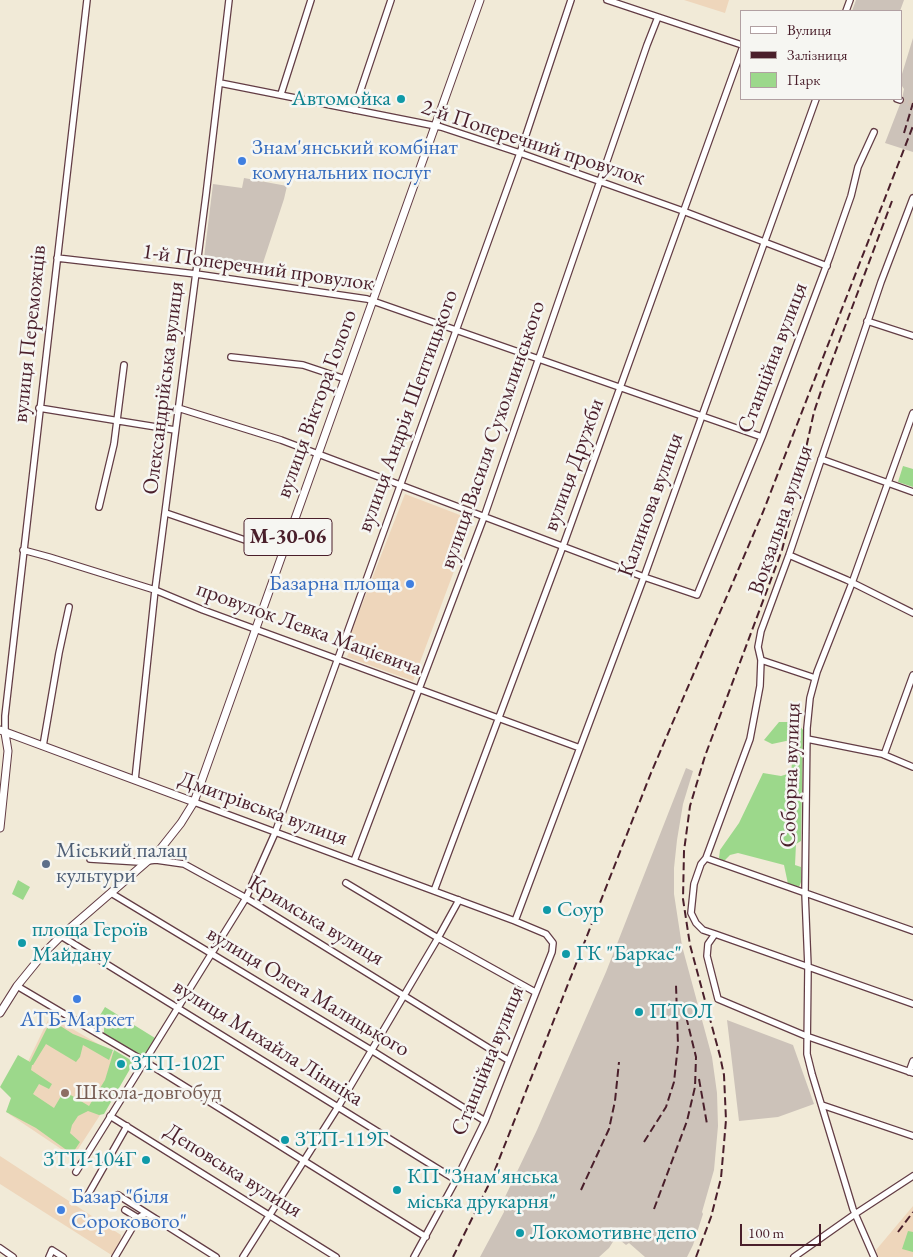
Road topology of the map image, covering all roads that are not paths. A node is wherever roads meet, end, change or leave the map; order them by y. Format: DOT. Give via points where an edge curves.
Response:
graph roads {
  1 [pos="87,0"];
  2 [pos="229,0"];
  3 [pos="311,0"];
  4 [pos="391,0"];
  5 [pos="480,0"];
  6 [pos="570,0"];
  7 [pos="607,0"];
  8 [pos="658,17"];
  9 [pos="740,46"];
  10 [pos="740,53"];
  11 [pos="220,83"];
  12 [pos="281,94"];
  13 [pos="816,100"];
  14 [pos="354,110"];
  15 [pos="436,126"];
  16 [pos="874,132"];
  17 [pos="520,153"];
  18 [pos="600,182"];
  19 [pos="913,198"];
  20 [pos="683,211"];
  21 [pos="765,242"];
  22 [pos="56,258"];
  23 [pos="826,266"];
  24 [pos="196,274"];
  25 [pos="373,301"];
  26 [pos="867,321"];
  27 [pos="456,330"];
  28 [pos="913,336"];
  29 [pos="231,358"];
  30 [pos="539,359"];
  31 [pos="124,365"];
  32 [pos="345,379"];
  33 [pos="620,389"];
  34 [pos="40,408"];
  35 [pos="178,408"];
  36 [pos="913,414"];
  37 [pos="701,417"];
  38 [pos="116,420"];
  39 [pos="175,430"];
  40 [pos="762,437"];
  41 [pos="318,454"];
  42 [pos="822,459"];
  43 [pos="888,483"];
  44 [pos="401,484"];
  45 [pos="913,492"];
  46 [pos="99,507"];
  47 [pos="166,513"];
  48 [pos="484,517"];
  49 [pos="563,546"];
  50 [pos="24,550"];
  51 [pos="283,553"];
  52 [pos="790,555"];
  53 [pos="644,577"];
  54 [pos="852,583"];
  55 [pos="155,590"];
  56 [pos="69,607"];
  57 [pos="913,613"];
  58 [pos="256,629"];
  59 [pos="338,658"];
  60 [pos="761,660"];
  61 [pos="913,675"];
  62 [pos="815,678"];
  63 [pos="419,688"];
  64 [pos="499,718"];
  65 [pos="3,732"];
  66 [pos="807,740"];
  67 [pos="43,746"];
  68 [pos="580,748"];
  69 [pos="884,755"];
  70 [pos="913,767"];
  71 [pos="135,780"];
  72 [pos="194,802"];
  73 [pos="0,828"];
  74 [pos="275,832"];
  75 [pos="706,858"];
  76 [pos="90,859"];
  77 [pos="149,861"];
  78 [pos="354,861"];
  79 [pos="346,883"];
  80 [pos="434,890"];
  81 [pos="111,893"];
  82 [pos="805,893"];
  83 [pos="246,898"];
  84 [pos="458,900"];
  85 [pos="515,921"];
  86 [pos="913,931"];
  87 [pos="715,934"];
  88 [pos="61,936"];
  89 [pos="438,938"];
  90 [pos="212,954"];
  91 [pos="808,967"];
  92 [pos="17,986"];
  93 [pos="535,992"];
  94 [pos="404,996"];
  95 [pos="913,1004"];
  96 [pos="177,1007"];
  97 [pos="0,1013"];
  98 [pos="806,1036"];
  99 [pos="371,1050"];
  100 [pos="508,1060"];
  101 [pos="144,1061"];
  102 [pos="913,1061"];
  103 [pos="911,1072"];
  104 [pos="822,1105"];
  105 [pos="338,1107"];
  106 [pos="110,1116"];
  107 [pos="485,1121"];
  108 [pos="127,1126"];
  109 [pos="913,1136"];
  110 [pos="303,1161"];
  111 [pos="76,1172"];
  112 [pos="913,1176"];
  113 [pos="456,1180"];
  114 [pos="118,1195"];
  115 [pos="85,1200"];
  116 [pos="125,1210"];
  117 [pos="146,1213"];
  118 [pos="269,1214"];
  119 [pos="855,1214"];
  120 [pos="138,1218"];
  121 [pos="426,1237"];
  122 [pos="0,1248"];
  123 [pos="14,1257"];
  124 [pos="49,1257"];
  125 [pos="63,1257"];
  126 [pos="115,1257"];
  127 [pos="216,1257"];
  128 [pos="243,1257"];
  129 [pos="336,1257"];
  130 [pos="414,1257"];
  131 [pos="794,1257"];
  132 [pos="874,1257"];
  1 -- 22 [label="street, вулиця Переможців"];
  2 -- 11 [label="street, Олександрійська вулиця"];
  3 -- 12 [label="street"];
  4 -- 14 [label="street"];
  5 -- 15 [label="main road, вулиця Віктора Голого / М-30-06"];
  6 -- 17 [label="street, вулиця Андрія Шептицького"];
  7 -- 8 [label="street"];
  8 -- 9 [label="street"];
  8 -- 18 [label="street, вулиця Василя Сухомлинського"];
  10 -- 20 [label="street, вулиця Дружби"];
  11 -- 12 [label="street, 2-й Поперечний провулок"];
  11 -- 24 [label="street, Олександрійська вулиця"];
  12 -- 14 [label="street, 2-й Поперечний провулок"];
  13 -- 21 [label="street, Калинова вулиця"];
  14 -- 15 [label="street, 2-й Поперечний провулок"];
  15 -- 17 [label="street, 2-й Поперечний провулок"];
  15 -- 25 [label="main road, вулиця Віктора Голого / М-30-06"];
  16 -- 23 [label="street, Станційна вулиця" via="858,167"];
  17 -- 18 [label="street, 2-й Поперечний провулок"];
  17 -- 27 [label="street, вулиця Андрія Шептицького"];
  18 -- 20 [label="street, 2-й Поперечний провулок"];
  18 -- 30 [label="street, вулиця Василя Сухомлинського"];
  19 -- 26 [label="street, Вокзальна вулиця"];
  20 -- 21 [label="street, 2-й Поперечний провулок"];
  20 -- 33 [label="street, вулиця Дружби"];
  21 -- 23 [label="street, 2-й Поперечний провулок"];
  21 -- 37 [label="street, Калинова вулиця"];
  22 -- 24 [label="street, 1-й Поперечний провулок"];
  22 -- 34 [label="street, вулиця Переможців"];
  23 -- 40 [label="street, Станційна вулиця"];
  24 -- 25 [label="street, 1-й Поперечний провулок"];
  24 -- 35 [label="street, Олександрійська вулиця"];
  25 -- 27 [label="street, 1-й Поперечний провулок"];
  25 -- 32 [label="main road, вулиця Віктора Голого / М-30-06"];
  26 -- 28 [label="street"];
  26 -- 42 [label="street, Вокзальна вулиця"];
  27 -- 30 [label="street, 1-й Поперечний провулок"];
  27 -- 44 [label="street, вулиця Андрія Шептицького"];
  29 -- 32 [label="street" via="303,365"];
  30 -- 33 [label="street, 1-й Поперечний провулок"];
  30 -- 48 [label="street, вулиця Василя Сухомлинського"];
  31 -- 38 [label="street"];
  32 -- 41 [label="main road, вулиця Віктора Голого / М-30-06"];
  33 -- 37 [label="street, 1-й Поперечний провулок"];
  33 -- 49 [label="street, вулиця Дружби"];
  34 -- 38 [label="street"];
  34 -- 50 [label="street, вулиця Переможців"];
  35 -- 39 [label="street, Олександрійська вулиця"];
  35 -- 41 [label="street"];
  36 -- 43 [label="street, Соборна вулиця"];
  37 -- 40 [label="street, 1-й Поперечний провулок"];
  37 -- 53 [label="street, Калинова вулиця"];
  38 -- 39 [label="street"];
  38 -- 46 [label="street" via="114,444"];
  39 -- 47 [label="street, Олександрійська вулиця"];
  40 -- 53 [label="street, Станційна вулиця" via="697,595"];
  41 -- 44 [label="street"];
  41 -- 51 [label="main road, вулиця Віктора Голого / М-30-06"];
  42 -- 43 [label="street"];
  42 -- 52 [label="street, Вокзальна вулиця"];
  43 -- 45 [label="street"];
  43 -- 54 [label="street, Соборна вулиця"];
  44 -- 48 [label="street"];
  44 -- 59 [label="street, вулиця Андрія Шептицького"];
  47 -- 51 [label="street"];
  47 -- 55 [label="street, Олександрійська вулиця"];
  48 -- 49 [label="street"];
  48 -- 63 [label="street, вулиця Василя Сухомлинського"];
  49 -- 53 [label="street"];
  49 -- 64 [label="street, вулиця Дружби"];
  50 -- 55 [label="street, провулок Левка Мацієвича"];
  50 -- 65 [label="street, вулиця Переможців"];
  51 -- 58 [label="main road, вулиця Віктора Голого / М-30-06"];
  52 -- 54 [label="street"];
  52 -- 60 [label="street, Вокзальна вулиця" via="761,631 758,646"];
  53 -- 68 [label="street, Калинова вулиця"];
  54 -- 57 [label="street"];
  54 -- 62 [label="street, Соборна вулиця"];
  55 -- 58 [label="street, провулок Левка Мацієвича"];
  55 -- 71 [label="street, Олександрійська вулиця"];
  56 -- 67 [label="street"];
  58 -- 59 [label="street, провулок Левка Мацієвича"];
  58 -- 72 [label="main road, вулиця Віктора Голого / М-30-06"];
  59 -- 63 [label="street, провулок Левка Мацієвича"];
  59 -- 74 [label="street, вулиця Андрія Шептицького"];
  60 -- 62 [label="street"];
  60 -- 75 [label="street, Вокзальна вулиця" via="760,686 750,739"];
  61 -- 69 [label="street"];
  62 -- 66 [label="street, Соборна вулиця"];
  63 -- 64 [label="street, провулок Левка Мацієвича"];
  63 -- 78 [label="street, вулиця Василя Сухомлинського"];
  64 -- 68 [label="street, провулок Левка Мацієвича"];
  64 -- 80 [label="street, вулиця Дружби"];
  65 -- 67 [label="main road, Дмитрівська вулиця"];
  65 -- 73 [label="main road" via="8,752"];
  66 -- 69 [label="street"];
  66 -- 82 [label="street, Соборна вулиця"];
  67 -- 71 [label="main road, Дмитрівська вулиця"];
  68 -- 85 [label="street, Калинова вулиця"];
  69 -- 70 [label="street"];
  71 -- 72 [label="main road, Дмитрівська вулиця"];
  72 -- 74 [label="street, Дмитрівська вулиця"];
  72 -- 77 [label="main road, вулиця Віктора Голого / М-30-06" via="174,833"];
  74 -- 78 [label="street, Дмитрівська вулиця"];
  74 -- 83 [label="street, вулиця Андрія Шептицького"];
  75 -- 82 [label="street"];
  75 -- 87 [label="street, Вокзальна вулиця" via="694,884 691,913 703,930"];
  76 -- 77 [label="street, Кримська вулиця"];
  77 -- 81 [label="main road, вулиця Віктора Голого / М-30-06"];
  77 -- 83 [label="street, Кримська вулиця" via="184,864"];
  78 -- 80 [label="street, Дмитрівська вулиця"];
  79 -- 89 [label="street"];
  80 -- 84 [label="street, Дмитрівська вулиця"];
  81 -- 88 [label="main road, вулиця Віктора Голого / М-30-06"];
  81 -- 90 [label="street, вулиця Олега Малицького"];
  82 -- 86 [label="street"];
  82 -- 91 [label="street, Соборна вулиця"];
  83 -- 90 [label="street, вулиця Андрія Шептицького"];
  83 -- 94 [label="street, Кримська вулиця"];
  84 -- 85 [label="street, Дмитрівська вулиця"];
  84 -- 89 [label="street"];
  85 -- 93 [label="street, Станційна вулиця" via="546,934 553,943"];
  87 -- 91 [label="street, Вокзальна вулиця"];
  87 -- 98 [label="street" via="708,944 707,956 718,999"];
  88 -- 92 [label="main road, вулиця Віктора Голого / М-30-06"];
  88 -- 96 [label="street, вулиця Михайла Лінніка"];
  89 -- 93 [label="street"];
  89 -- 94 [label="street"];
  90 -- 96 [label="street, вулиця Андрія Шептицького"];
  90 -- 99 [label="street, вулиця Олега Малицького"];
  91 -- 95 [label="street, Вокзальна вулиця"];
  91 -- 98 [label="street, Соборна вулиця"];
  92 -- 97 [label="main road, вулиця Віктора Голого / М-30-06"];
  92 -- 101 [label="street"];
  93 -- 100 [label="street, Станційна вулиця"];
  94 -- 99 [label="street"];
  94 -- 100 [label="street, Кримська вулиця"];
  96 -- 101 [label="street, вулиця Андрія Шептицького"];
  96 -- 105 [label="street, вулиця Михайла Лінніка"];
  98 -- 103 [label="street"];
  98 -- 104 [label="street, Соборна вулиця" via="809,1062"];
  99 -- 105 [label="street"];
  99 -- 107 [label="street, вулиця Олега Малицького"];
  100 -- 107 [label="street, Станційна вулиця"];
  101 -- 106 [label="street, вулиця Андрія Шептицького"];
  101 -- 110 [label="street"];
  102 -- 103 [label="street"];
  104 -- 109 [label="street"];
  104 -- 119 [label="street, Соборна вулиця"];
  105 -- 110 [label="street"];
  105 -- 113 [label="street, вулиця Михайла Лінніка"];
  106 -- 108 [label="street, Деповська вулиця"];
  106 -- 111 [label="street, вулиця Андрія Шептицького"];
  107 -- 113 [label="street, Станційна вулиця"];
  108 -- 115 [label="street"];
  108 -- 118 [label="street, Деповська вулиця"];
  110 -- 118 [label="street"];
  110 -- 121 [label="street"];
  112 -- 119 [label="street"];
  113 -- 121 [label="street, Станційна вулиця"];
  114 -- 117 [label="street"];
  116 -- 120 [label="street"];
  117 -- 120 [label="street"];
  117 -- 127 [label="street"];
  118 -- 128 [label="street"];
  118 -- 129 [label="street, Деповська вулиця"];
  119 -- 131 [label="street"];
  119 -- 132 [label="street, Соборна вулиця"];
  120 -- 126 [label="street"];
  121 -- 130 [label="street, Станційна вулиця"];
  122 -- 123 [label="street"];
  124 -- 125 [label="street" via="52,1250"];
}
